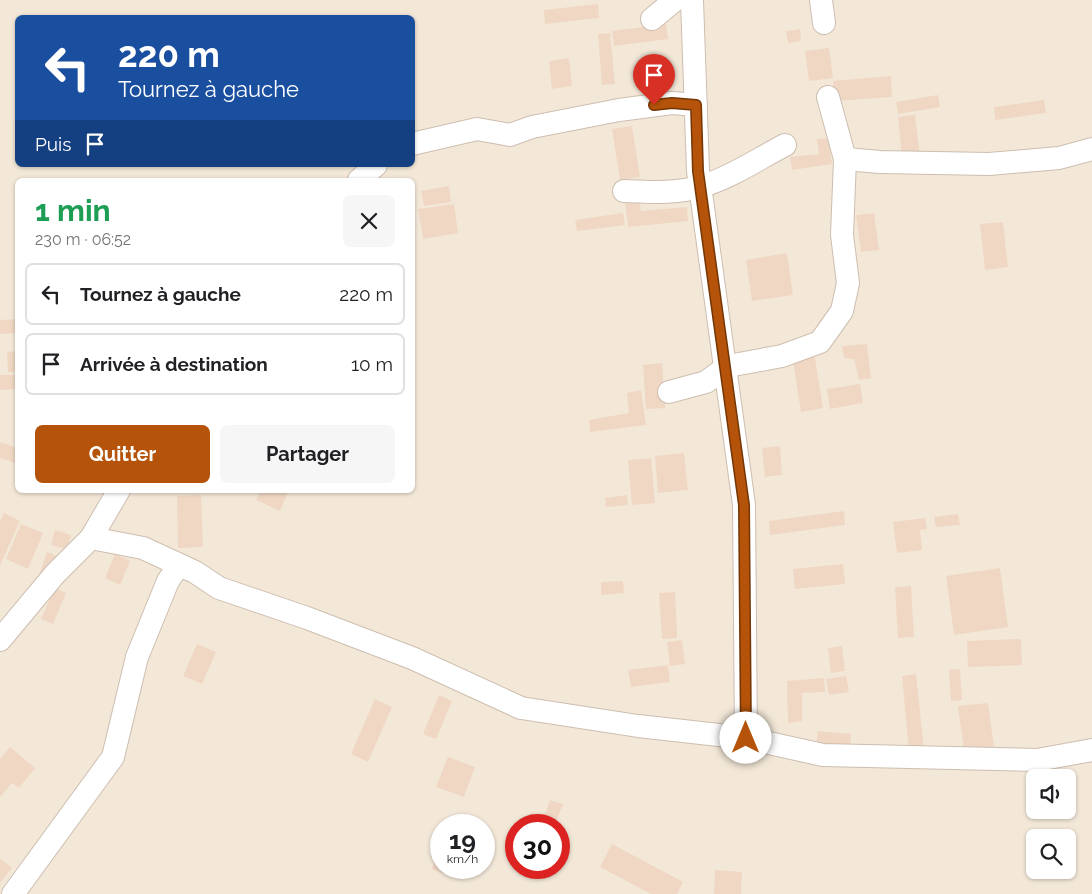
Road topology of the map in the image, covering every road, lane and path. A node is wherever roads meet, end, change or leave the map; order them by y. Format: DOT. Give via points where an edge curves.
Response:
graph roads {
  1 [pos="675,0"];
  2 [pos="692,0"];
  3 [pos="821,0"];
  4 [pos="652,19"];
  5 [pos="824,23"];
  6 [pos="828,97"];
  7 [pos="696,105"];
  8 [pos="415,143"];
  9 [pos="785,146"];
  10 [pos="1092,149"];
  11 [pos="845,159"];
  12 [pos="374,167"];
  13 [pos="361,178"];
  14 [pos="700,187"];
  15 [pos="624,192"];
  16 [pos="725,368"];
  17 [pos="669,392"];
  18 [pos="117,493"];
  19 [pos="91,538"];
  20 [pos="179,565"];
  21 [pos="0,640"];
  22 [pos="746,738"];
  23 [pos="1092,750"];
  24 [pos="14,894"];
  1 -- 4 [label="street"];
  2 -- 7 [label="street"];
  3 -- 5 [label="street"];
  6 -- 11 [label="street"];
  7 -- 8 [label="street" via="672,103 619,110 532,127 510,135 477,129"];
  7 -- 14 [label="street"];
  9 -- 14 [label="street"];
  10 -- 11 [label="street" via="1059,158 989,164"];
  11 -- 16 [label="street" via="842,235 848,283 842,311 820,342 782,356"];
  12 -- 13 [label="street"];
  14 -- 15 [label="street"];
  14 -- 16 [label="street"];
  16 -- 17 [label="street" via="706,382"];
  16 -- 22 [label="street" via="744,505"];
  18 -- 19 [label="street"];
  19 -- 20 [label="street" via="143,548"];
  19 -- 21 [label="street" via="55,574"];
  20 -- 22 [label="street" via="220,588 412,658 521,708"];
  20 -- 24 [label="street" via="168,581 137,657 113,757"];
  22 -- 23 [label="street" via="823,755 1037,760"];
}
